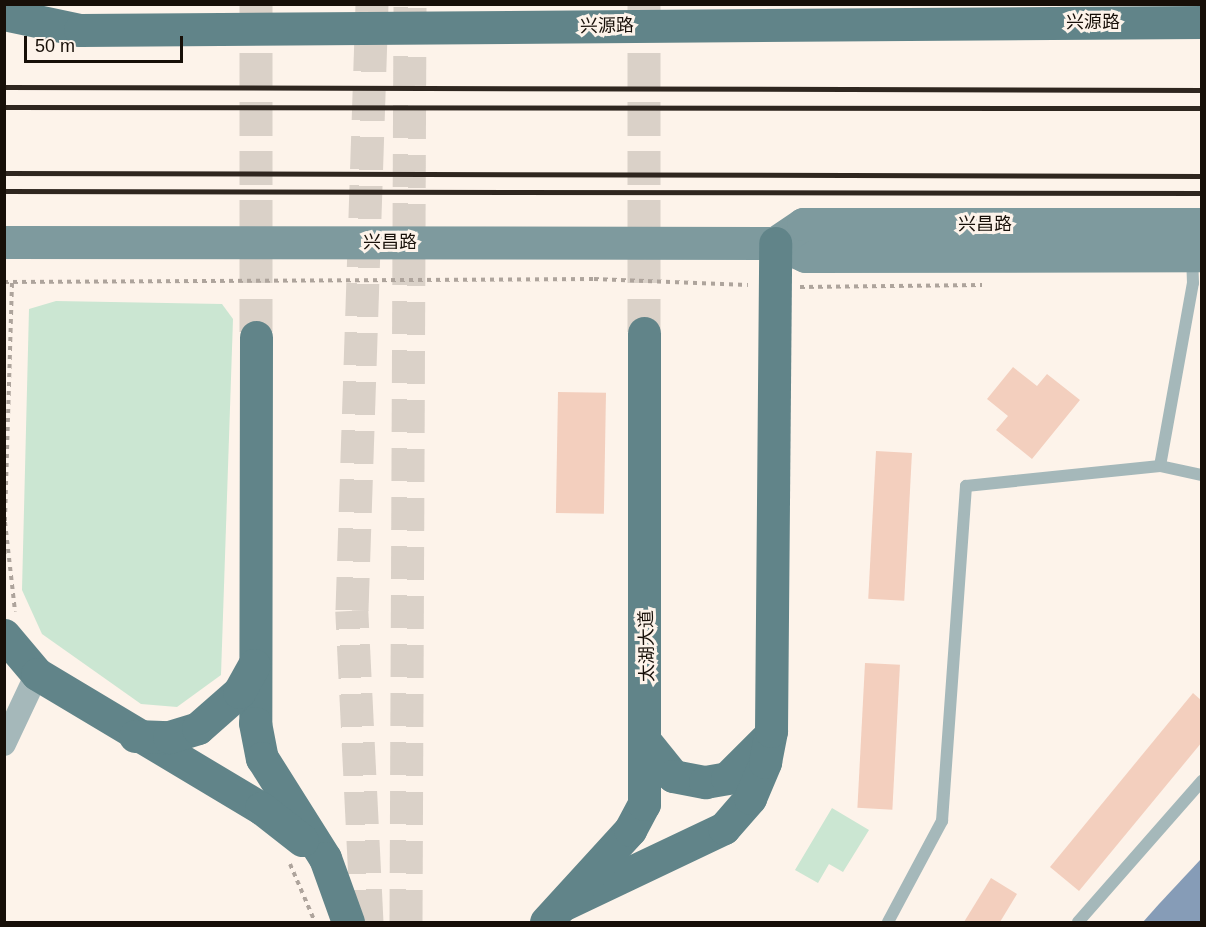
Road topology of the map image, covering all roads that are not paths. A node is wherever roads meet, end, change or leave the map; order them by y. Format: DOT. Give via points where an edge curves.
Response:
graph roads {
  1 [pos="57,4"];
  2 [pos="11,11"];
  3 [pos="818,14"];
  4 [pos="1202,22"];
  5 [pos="1197,240"];
  6 [pos="4,242"];
  7 [pos="775,243"];
  8 [pos="644,333"];
  9 [pos="256,337"];
  10 [pos="1160,466"];
  11 [pos="1202,475"];
  12 [pos="13,629"];
  13 [pos="254,665"];
  14 [pos="37,674"];
  15 [pos="771,731"];
  16 [pos="133,736"];
  17 [pos="4,744"];
  18 [pos="648,745"];
  19 [pos="1202,781"];
  20 [pos="325,858"];
  21 [pos="555,913"];
  22 [pos="348,922"];
  23 [pos="888,922"];
  24 [pos="1078,922"];
  1 -- 2 [label="main road, 兴源路"];
  2 -- 3 [label="main road, 兴源路" via="80,30"];
  3 -- 4 [label="main road, 兴源路"];
  5 -- 7 [label="main road, 兴昌路" via="805,256"];
  5 -- 10 [label="lane"];
  6 -- 7 [label="main road, 兴昌路"];
  7 -- 15 [label="main road"];
  8 -- 18 [label="main road, 太湖大道"];
  9 -- 13 [label="main road"];
  10 -- 11 [label="lane"];
  10 -- 23 [label="lane" via="966,486 942,821"];
  12 -- 14 [label="main road"];
  13 -- 16 [label="main road" via="239,692 198,728 169,737"];
  13 -- 20 [label="main road" via="262,758"];
  14 -- 16 [label="main road"];
  14 -- 17 [label="street"];
  15 -- 18 [label="main road" via="745,765 727,778 705,782 673,776"];
  15 -- 21 [label="main road" via="750,798 724,828"];
  16 -- 20 [label="main road" via="261,808"];
  18 -- 21 [label="main road, 太湖大道" via="644,804 630,830"];
  19 -- 24 [label="lane"];
  20 -- 22 [label="main road"];
}
